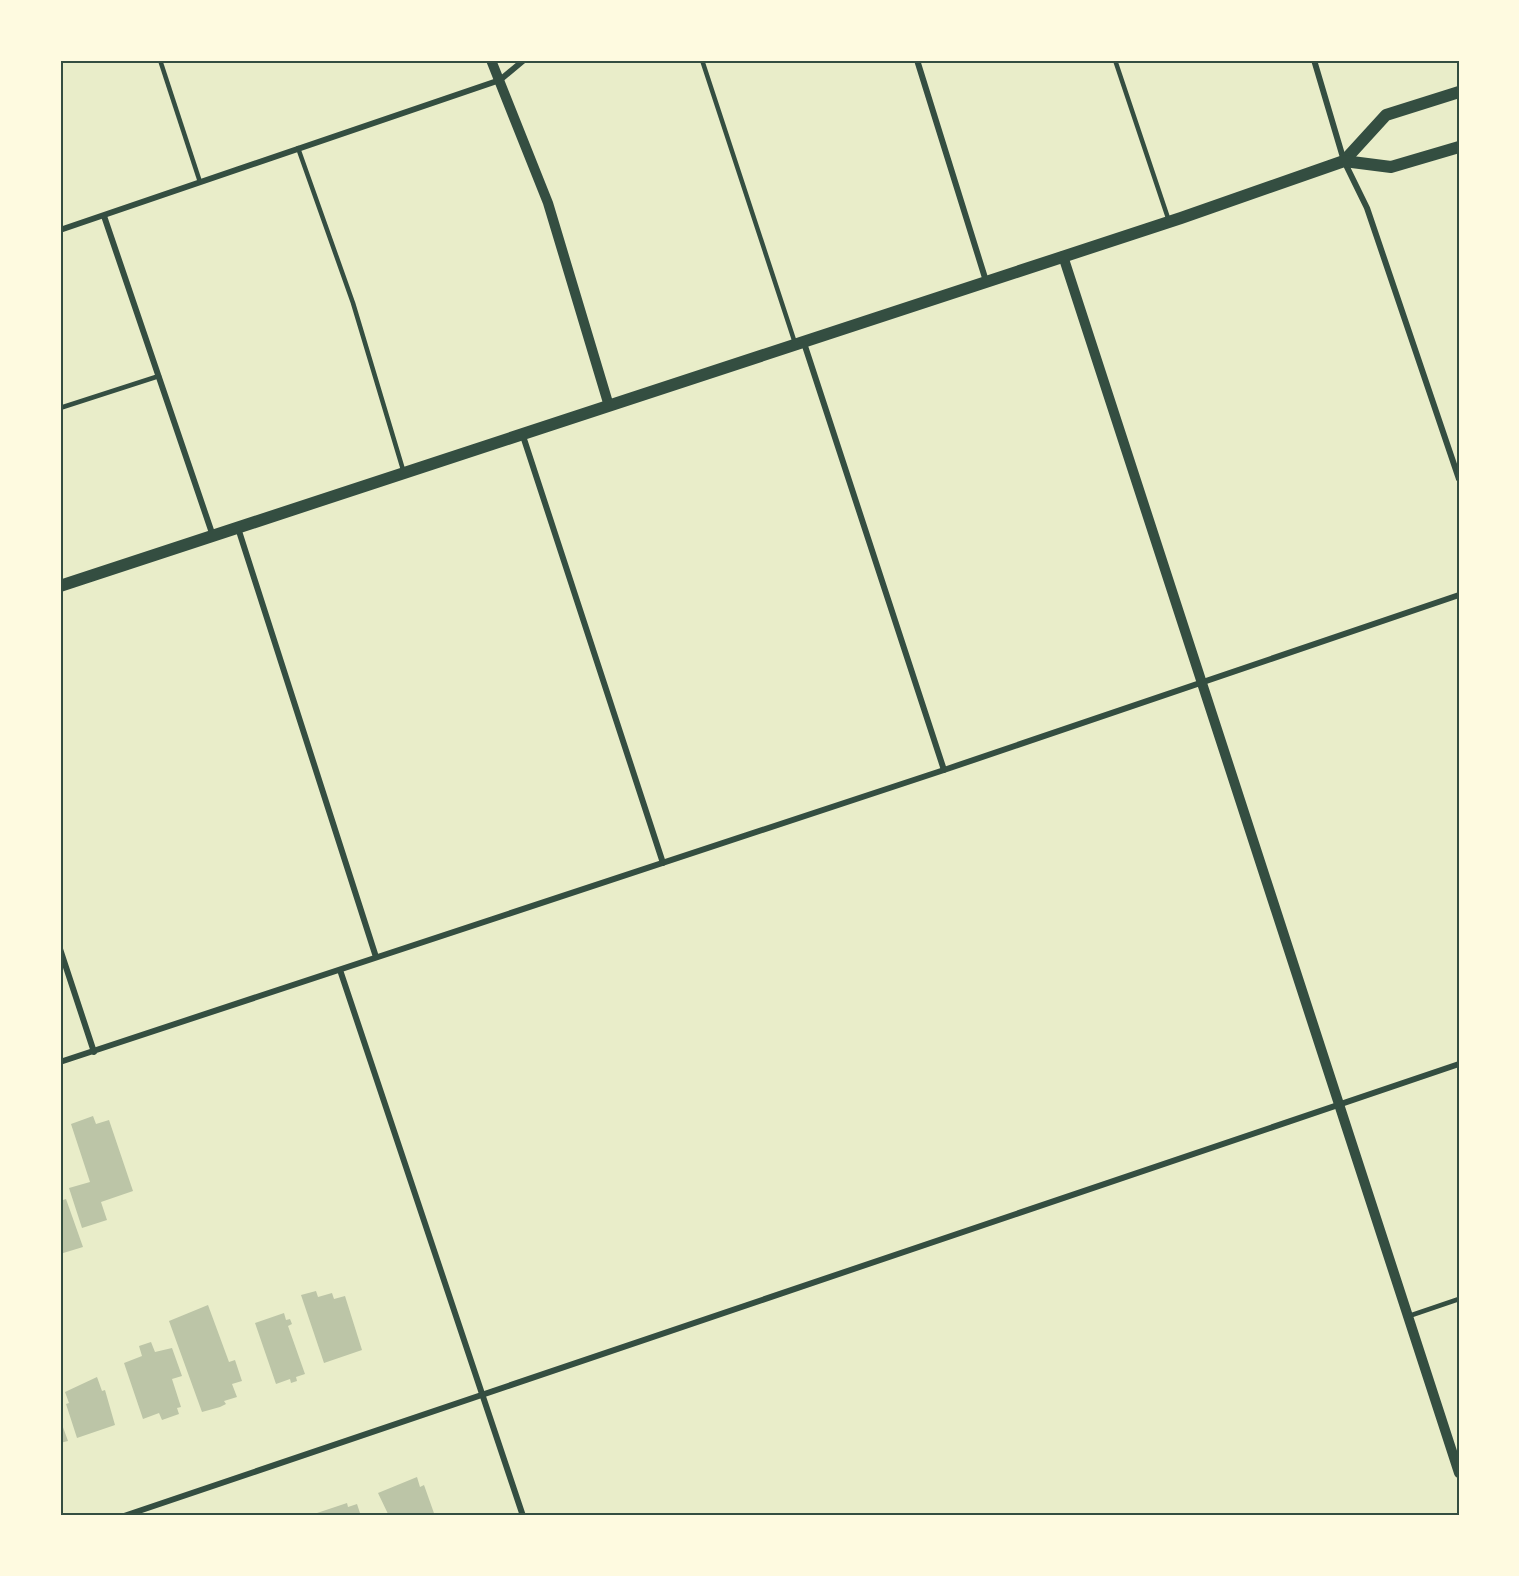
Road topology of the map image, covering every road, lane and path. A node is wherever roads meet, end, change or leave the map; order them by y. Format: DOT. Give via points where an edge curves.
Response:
graph roads {
  1 [pos="160,60"];
  2 [pos="491,60"];
  3 [pos="524,60"];
  4 [pos="702,60"];
  5 [pos="917,60"];
  6 [pos="1115,60"];
  7 [pos="1314,60"];
  8 [pos="500,80"];
  9 [pos="1459,92"];
  10 [pos="1459,147"];
  11 [pos="298,148"];
  12 [pos="1344,162"];
  13 [pos="200,182"];
  14 [pos="104,216"];
  15 [pos="1169,221"];
  16 [pos="60,230"];
  17 [pos="1063,256"];
  18 [pos="986,281"];
  19 [pos="800,345"];
  20 [pos="159,376"];
  21 [pos="609,406"];
  22 [pos="60,408"];
  23 [pos="523,436"];
  24 [pos="404,473"];
  25 [pos="1459,479"];
  26 [pos="238,528"];
  27 [pos="213,536"];
  28 [pos="60,586"];
  29 [pos="1459,595"];
  30 [pos="1200,683"];
  31 [pos="945,770"];
  32 [pos="663,863"];
  33 [pos="60,949"];
  34 [pos="376,957"];
  35 [pos="340,970"];
  36 [pos="94,1052"];
  37 [pos="60,1062"];
  38 [pos="1459,1064"];
  39 [pos="1337,1105"];
  40 [pos="1459,1299"];
  41 [pos="1409,1316"];
  42 [pos="481,1394"];
  43 [pos="1459,1473"];
  44 [pos="124,1516"];
  45 [pos="523,1516"];
  1 -- 13 [label="lane"];
  2 -- 8 [label="street"];
  3 -- 8 [label="street"];
  4 -- 19 [label="lane"];
  5 -- 18 [label="street"];
  6 -- 15 [label="lane"];
  7 -- 12 [label="street"];
  8 -- 11 [label="street"];
  8 -- 21 [label="street" via="548,203"];
  9 -- 12 [label="main road" via="1386,115"];
  10 -- 12 [label="main road" via="1391,167"];
  11 -- 13 [label="street"];
  11 -- 24 [label="lane" via="353,303"];
  12 -- 15 [label="main road"];
  12 -- 25 [label="street" via="1367,208"];
  13 -- 14 [label="street"];
  14 -- 16 [label="street"];
  14 -- 20 [label="street"];
  15 -- 17 [label="main road"];
  17 -- 18 [label="main road"];
  17 -- 30 [label="street"];
  18 -- 19 [label="main road"];
  19 -- 21 [label="main road"];
  19 -- 31 [label="street"];
  20 -- 22 [label="lane"];
  20 -- 27 [label="street"];
  21 -- 23 [label="main road"];
  23 -- 24 [label="main road"];
  23 -- 32 [label="street"];
  24 -- 26 [label="main road"];
  26 -- 27 [label="main road"];
  26 -- 34 [label="street"];
  27 -- 28 [label="main road"];
  29 -- 30 [label="street"];
  30 -- 31 [label="street"];
  30 -- 39 [label="street"];
  31 -- 32 [label="street"];
  32 -- 34 [label="street"];
  33 -- 36 [label="street"];
  34 -- 35 [label="street"];
  35 -- 36 [label="street"];
  35 -- 42 [label="street"];
  36 -- 37 [label="street"];
  38 -- 39 [label="street"];
  39 -- 41 [label="street"];
  39 -- 42 [label="street"];
  40 -- 41 [label="lane"];
  41 -- 43 [label="street"];
  42 -- 44 [label="street"];
  42 -- 45 [label="street"];
}
